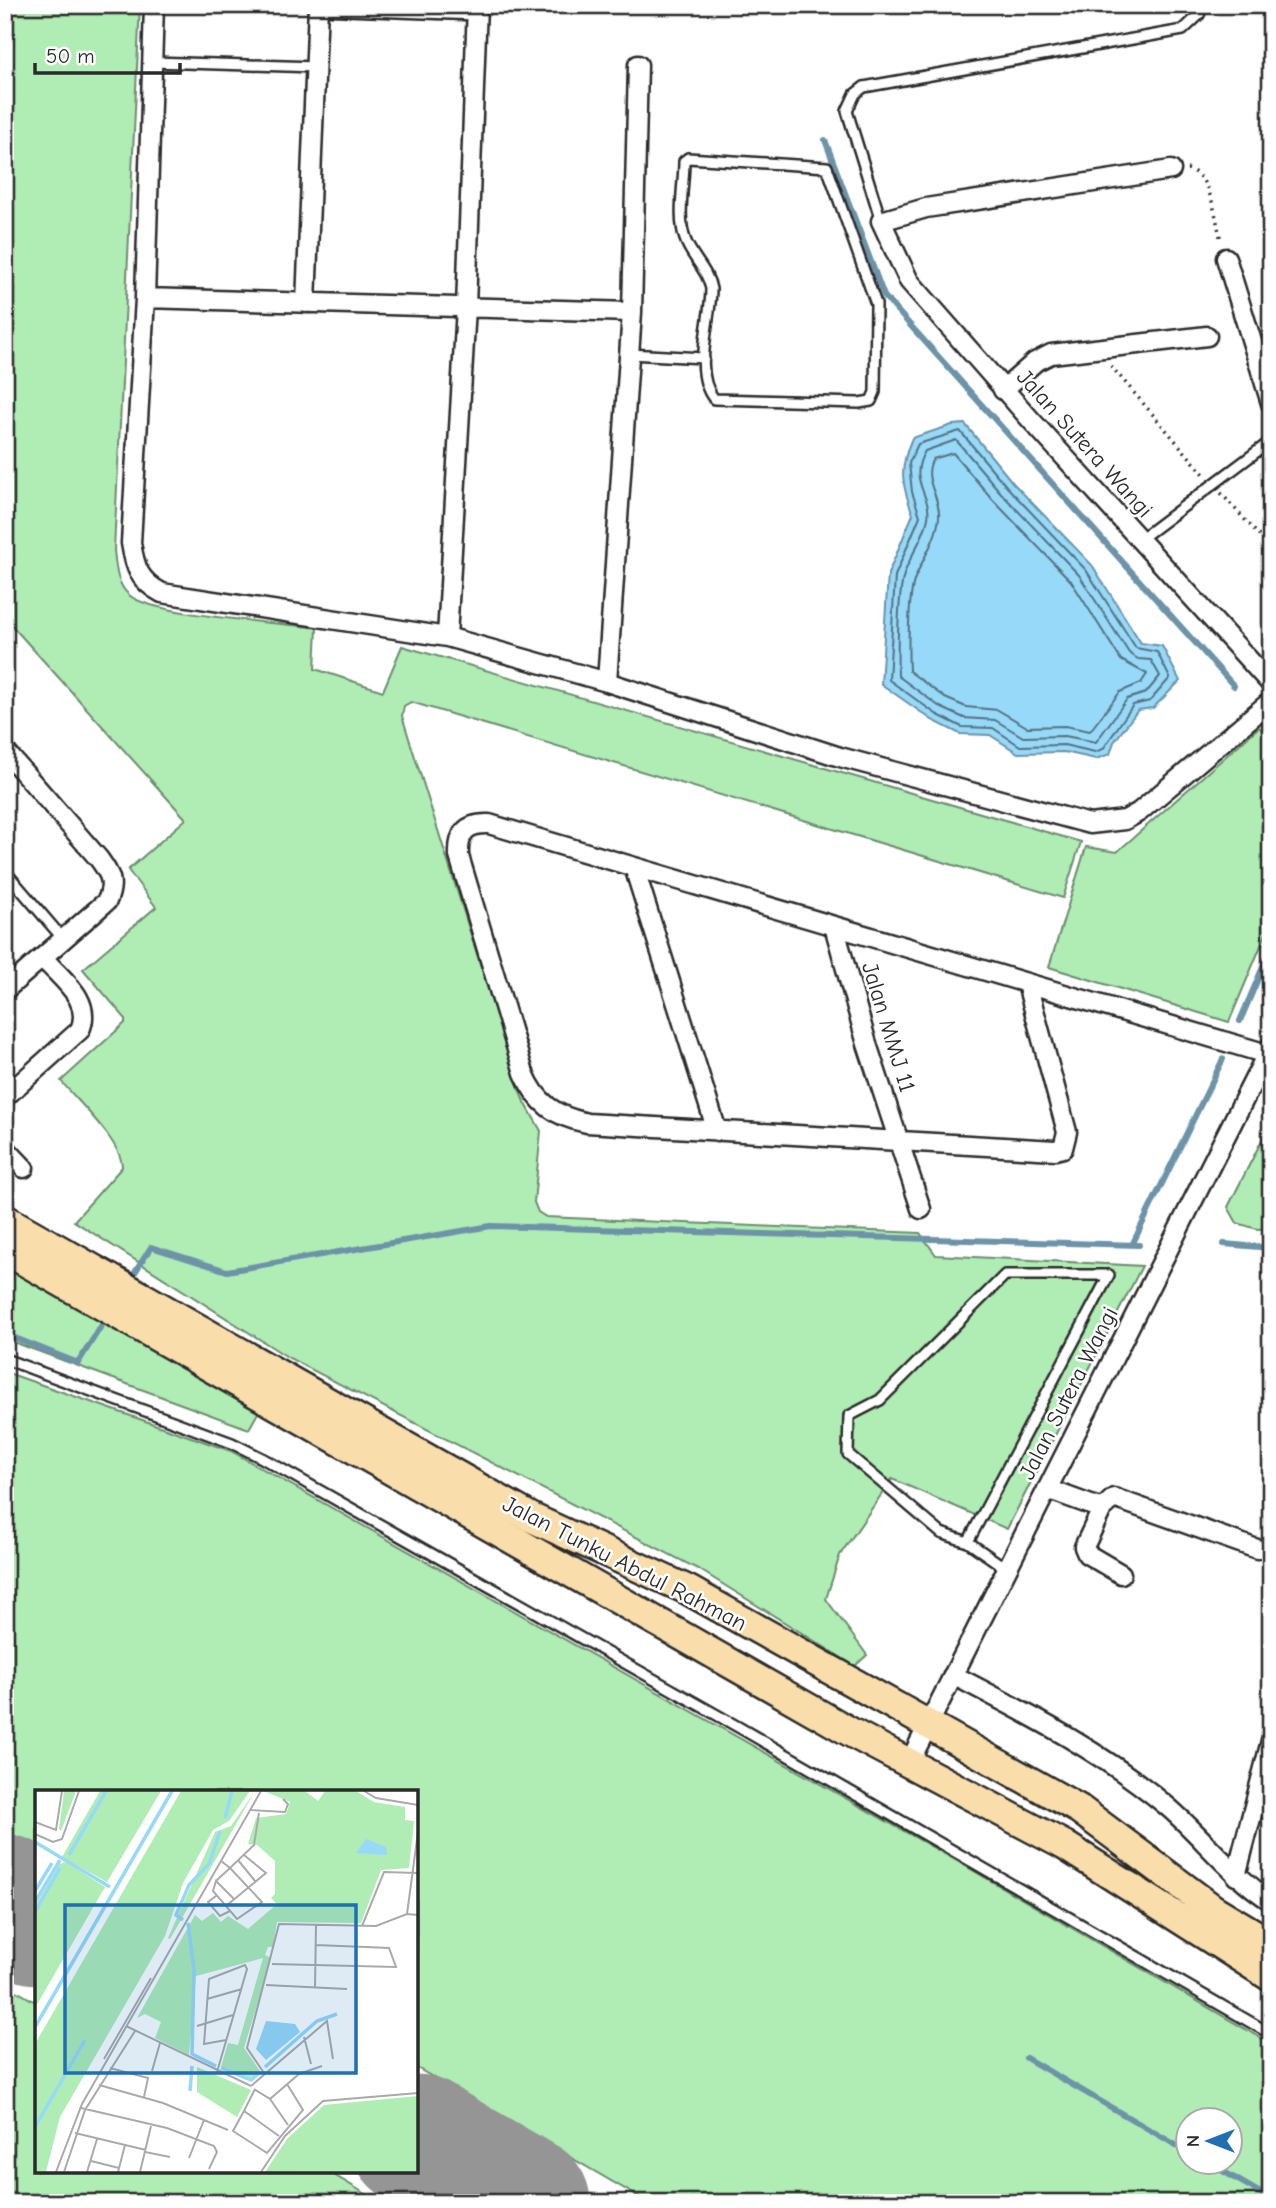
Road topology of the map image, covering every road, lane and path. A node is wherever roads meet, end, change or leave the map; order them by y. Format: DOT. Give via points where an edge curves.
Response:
graph roads {
  1 [pos="154,5"];
  2 [pos="1203,5"];
  3 [pos="318,7"];
  4 [pos="477,10"];
  5 [pos="153,62"];
  6 [pos="638,65"];
  7 [pos="316,67"];
  8 [pos="1171,170"];
  9 [pos="1195,171"];
  10 [pos="881,221"];
  11 [pos="1226,258"];
  12 [pos="145,299"];
  13 [pos="306,303"];
  14 [pos="466,307"];
  15 [pos="632,312"];
  16 [pos="1207,336"];
  17 [pos="1098,349"];
  18 [pos="629,354"];
  19 [pos="704,358"];
  20 [pos="1003,390"];
  21 [pos="1271,403"];
  22 [pos="1271,440"];
  23 [pos="1213,484"];
  24 [pos="1139,540"];
  25 [pos="1271,549"];
  26 [pos="447,637"];
  27 [pos="607,682"];
  28 [pos="1271,684"];
  29 [pos="1271,701"];
  30 [pos="5,751"];
  31 [pos="635,867"];
  32 [pos="5,871"];
  33 [pos="834,926"];
  34 [pos="64,940"];
  35 [pos="43,958"];
  36 [pos="1027,984"];
  37 [pos="6,987"];
  38 [pos="1269,1050"];
  39 [pos="5,1097"];
  40 [pos="717,1130"];
  41 [pos="900,1142"];
  42 [pos="5,1148"];
  43 [pos="24,1168"];
  44 [pos="921,1209"];
  45 [pos="5,1219"];
  46 [pos="5,1251"];
  47 [pos="5,1359"];
  48 [pos="1047,1489"];
  49 [pos="1101,1509"];
  50 [pos="968,1542"];
  51 [pos="1257,1549"];
  52 [pos="1007,1569"];
  53 [pos="1121,1574"];
  54 [pos="953,1675"];
  55 [pos="928,1725"];
  56 [pos="1271,1741"];
  57 [pos="909,1763"];
  58 [pos="1237,1876"];
  59 [pos="1271,1901"];
  60 [pos="1271,1944"];
  61 [pos="1271,1977"];
  62 [pos="1271,2034"];
  1 -- 5 [label="street"];
  2 -- 10 [label="lane" via="1183,30 864,87 847,111"];
  3 -- 4 [label="lane"];
  3 -- 7 [label="street"];
  4 -- 14 [label="street"];
  5 -- 7 [label="lane"];
  5 -- 12 [label="street"];
  6 -- 15 [label="street"];
  7 -- 13 [label="street"];
  8 -- 10 [label="street" via="926,208"];
  9 -- 11 [label="path" via="1204,180"];
  10 -- 20 [label="street, Jalan Sutera Wangi" via="909,281"];
  11 -- 21 [label="street"];
  12 -- 13 [label="street"];
  12 -- 26 [label="street" via="131,543 135,568 146,584 162,593"];
  13 -- 14 [label="street"];
  14 -- 15 [label="street"];
  14 -- 26 [label="street"];
  15 -- 18 [label="street"];
  16 -- 17 [label="street"];
  17 -- 20 [label="street" via="1051,354"];
  17 -- 23 [label="path"];
  18 -- 19 [label="lane"];
  18 -- 27 [label="street"];
  19 -- 19 [label="lane" via="704,380 714,399 871,401 875,392 876,304 827,167 684,161 682,230 711,289"];
  20 -- 24 [label="street, Jalan Sutera Wangi"];
  22 -- 23 [label="lane"];
  23 -- 24 [label="lane"];
  23 -- 25 [label="path"];
  24 -- 28 [label="street, Jalan Sutera Wangi"];
  26 -- 27 [label="street"];
  27 -- 29 [label="street" via="840,757 1090,824 1125,820 1139,812"];
  30 -- 34 [label="street" via="110,875 112,889 107,901"];
  31 -- 33 [label="street"];
  31 -- 40 [label="street"];
  31 -- 40 [label="street" via="489,824 464,829 458,842 524,1073 545,1108 586,1123"];
  32 -- 34 [label="lane"];
  33 -- 36 [label="street"];
  33 -- 41 [label="street, Jalan MMJ 11"];
  34 -- 35 [label="street"];
  35 -- 37 [label="street"];
  35 -- 39 [label="street" via="84,1005 85,1018 80,1030"];
  36 -- 38 [label="street"];
  36 -- 41 [label="street" via="1067,1132 1063,1148"];
  38 -- 48 [label="street, Jalan Sutera Wangi"];
  40 -- 41 [label="street"];
  41 -- 44 [label="street, Jalan MMJ 11"];
  42 -- 43 [label="street"];
  45 -- 55 [label="main road, Jalan Tunku Abdul Rahman" via="532,1518 688,1590"];
  46 -- 57 [label="main road, Jalan Tunku Abdul Rahman"];
  47 -- 62 [label="lane" via="242,1448"];
  48 -- 49 [label="street"];
  48 -- 52 [label="street, Jalan Sutera Wangi"];
  49 -- 51 [label="street" via="1114,1498"];
  49 -- 53 [label="street" via="1084,1548"];
  50 -- 50 [label="lane" via="1109,1275 1004,1275 880,1400 849,1416 848,1454 942,1533"];
  50 -- 52 [label="lane"];
  52 -- 54 [label="street, Jalan Sutera Wangi"];
  54 -- 55 [label="street, Jalan Sutera Wangi"];
  54 -- 58 [label="street" via="1119,1768 1170,1809"];
  55 -- 57 [label="street, Jalan Sutera Wangi"];
  55 -- 60 [label="main road, Jalan Tunku Abdul Rahman" via="1079,1809 1213,1909"];
  56 -- 58 [label="street"];
  57 -- 61 [label="main road, Jalan Tunku Abdul Rahman" via="1065,1845"];
  58 -- 59 [label="street"];
}
